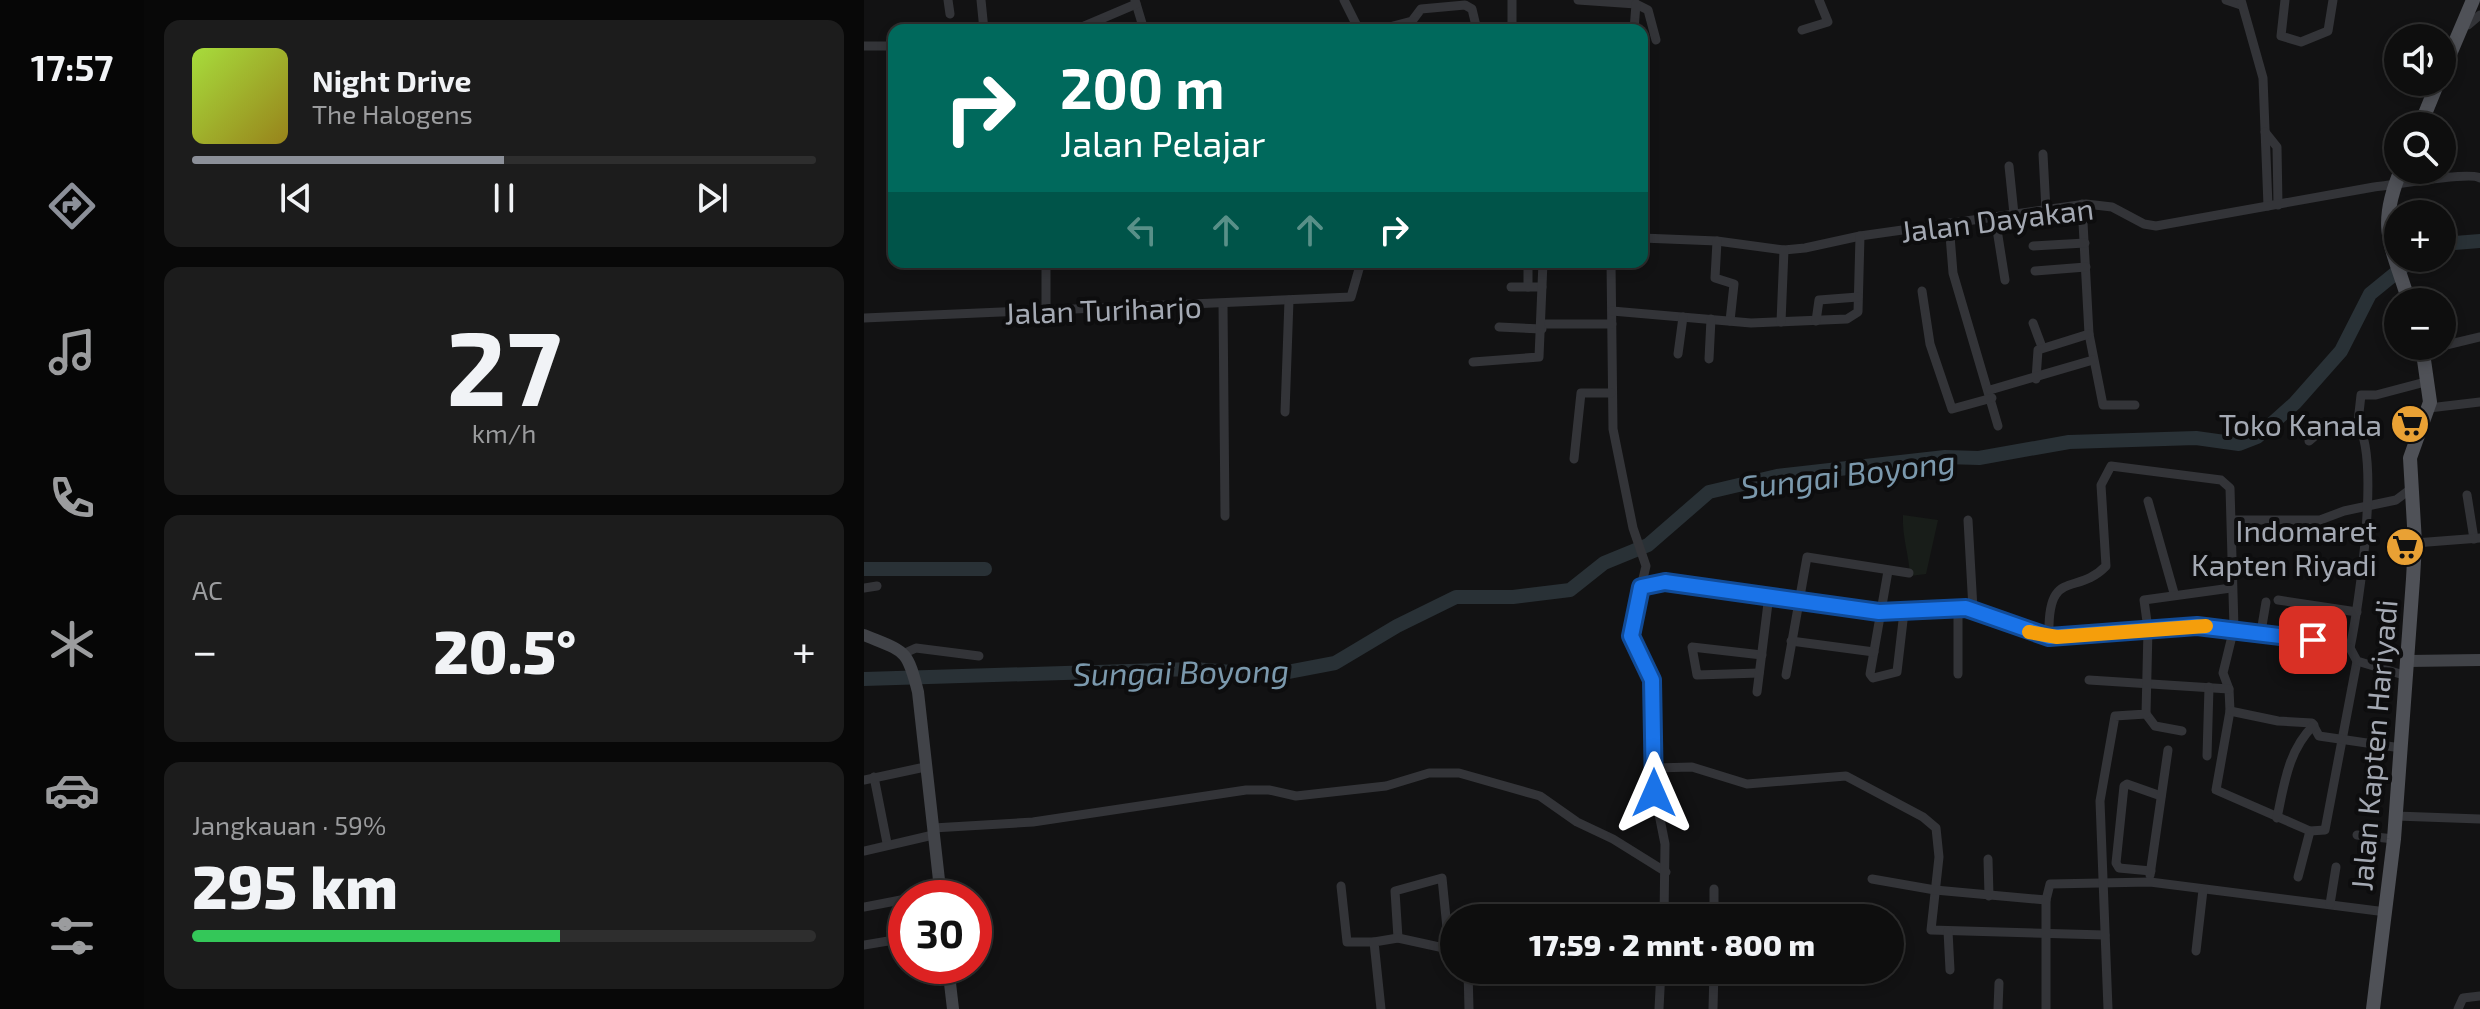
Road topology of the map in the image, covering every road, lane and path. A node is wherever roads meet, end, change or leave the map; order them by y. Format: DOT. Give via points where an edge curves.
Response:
graph roads {
  1 [pos="948,0"];
  2 [pos="981,0"];
  3 [pos="1344,0"];
  4 [pos="1512,0"];
  5 [pos="1578,0"];
  6 [pos="1819,0"];
  7 [pos="2226,0"];
  8 [pos="2285,0"];
  9 [pos="2333,0"];
  10 [pos="2473,0"];
  11 [pos="1135,2"];
  12 [pos="2241,3"];
  13 [pos="1636,4"];
  14 [pos="950,14"];
  15 [pos="2480,15"];
  16 [pos="983,24"];
  17 [pos="1088,24"];
  18 [pos="1142,24"];
  19 [pos="1356,24"];
  20 [pos="1401,24"];
  21 [pos="1476,24"];
  22 [pos="1512,24"];
  23 [pos="1634,24"];
  24 [pos="2463,24"];
  25 [pos="1802,30"];
  26 [pos="1656,40"];
  27 [pos="2456,40"];
  28 [pos="864,46"];
  29 [pos="888,46"];
  30 [pos="2043,154"];
  31 [pos="2009,166"];
  32 [pos="2480,178"];
  33 [pos="2394,186"];
  34 [pos="2082,204"];
  35 [pos="2273,205"];
  36 [pos="2046,210"];
  37 [pos="2014,214"];
  38 [pos="1995,217"];
  39 [pos="1949,223"];
  40 [pos="1860,236"];
  41 [pos="1648,238"];
  42 [pos="1717,241"];
  43 [pos="2085,243"];
  44 [pos="2033,246"];
  45 [pos="1784,250"];
  46 [pos="2086,267"];
  47 [pos="1046,268"];
  48 [pos="1359,268"];
  49 [pos="1528,268"];
  50 [pos="1543,268"];
  51 [pos="1611,268"];
  52 [pos="2035,271"];
  53 [pos="2005,280"];
  54 [pos="1511,287"];
  55 [pos="1528,287"];
  56 [pos="1542,287"];
  57 [pos="2404,288"];
  58 [pos="1922,291"];
  59 [pos="1858,297"];
  60 [pos="1289,300"];
  61 [pos="1223,304"];
  62 [pos="1046,311"];
  63 [pos="1612,311"];
  64 [pos="1683,317"];
  65 [pos="864,318"];
  66 [pos="1711,319"];
  67 [pos="1730,321"];
  68 [pos="1816,321"];
  69 [pos="1781,322"];
  70 [pos="2033,323"];
  71 [pos="1612,324"];
  72 [pos="1542,326"];
  73 [pos="1499,327"];
  74 [pos="2089,334"];
  75 [pos="2480,337"];
  76 [pos="2456,343"];
  77 [pos="2042,347"];
  78 [pos="1678,354"];
  79 [pos="1709,359"];
  80 [pos="2093,360"];
  81 [pos="2425,360"];
  82 [pos="1473,362"];
  83 [pos="2036,379"];
  84 [pos="2429,381"];
  85 [pos="1611,393"];
  86 [pos="1991,394"];
  87 [pos="2480,402"];
  88 [pos="2135,405"];
  89 [pos="2429,408"];
  90 [pos="1285,412"];
  91 [pos="2357,423"];
  92 [pos="1998,426"];
  93 [pos="2309,441"];
  94 [pos="1574,459"];
  95 [pos="2412,488"];
  96 [pos="2467,495"];
  97 [pos="2148,501"];
  98 [pos="2367,507"];
  99 [pos="1225,516"];
  100 [pos="1968,520"];
  101 [pos="2233,520"];
  102 [pos="2477,538"];
  103 [pos="2415,543"];
  104 [pos="1645,563"];
  105 [pos="1888,571"];
  106 [pos="1909,573"];
  107 [pos="1665,582"];
  108 [pos="877,586"];
  109 [pos="1641,587"];
  110 [pos="864,588"];
  111 [pos="2231,588"];
  112 [pos="2174,593"];
  113 [pos="1769,595"];
  114 [pos="1799,600"];
  115 [pos="2278,600"];
  116 [pos="2266,602"];
  117 [pos="1958,608"];
  118 [pos="1973,609"];
  119 [pos="1879,612"];
  120 [pos="1904,612"];
  121 [pos="2357,612"];
  122 [pos="2234,628"];
  123 [pos="2148,629"];
  124 [pos="2261,632"];
  125 [pos="864,635"];
  126 [pos="2049,637"];
  127 [pos="1791,641"];
  128 [pos="2350,648"];
  129 [pos="1874,652"];
  130 [pos="1762,655"];
  131 [pos="979,656"];
  132 [pos="908,658"];
  133 [pos="2480,660"];
  134 [pos="2357,661"];
  135 [pos="2407,669"];
  136 [pos="1759,673"];
  137 [pos="1958,674"];
  138 [pos="1786,675"];
  139 [pos="2089,680"];
  140 [pos="2147,686"];
  141 [pos="2209,687"];
  142 [pos="2229,689"];
  143 [pos="1757,692"];
  144 [pos="2230,711"];
  145 [pos="2146,714"];
  146 [pos="2314,725"];
  147 [pos="2206,730"];
  148 [pos="2182,731"];
  149 [pos="2227,731"];
  150 [pos="2342,741"];
  151 [pos="2401,748"];
  152 [pos="2168,750"];
  153 [pos="2207,756"];
  154 [pos="925,767"];
  155 [pos="1655,768"];
  156 [pos="869,779"];
  157 [pos="2161,796"];
  158 [pos="2396,816"];
  159 [pos="2277,818"];
  160 [pos="2480,819"];
  161 [pos="933,831"];
  162 [pos="2310,831"];
  163 [pos="2357,835"];
  164 [pos="2394,839"];
  165 [pos="887,843"];
  166 [pos="864,851"];
  167 [pos="1988,859"];
  168 [pos="2336,867"];
  169 [pos="1666,872"];
  170 [pos="2150,877"];
  171 [pos="2298,877"];
  172 [pos="1872,879"];
  173 [pos="938,880"];
  174 [pos="2104,881"];
  175 [pos="1341,886"];
  176 [pos="1714,889"];
  177 [pos="1935,890"];
  178 [pos="2203,890"];
  179 [pos="1989,896"];
  180 [pos="2046,900"];
  181 [pos="888,902"];
  182 [pos="1445,904"];
  183 [pos="1665,904"];
  184 [pos="1714,904"];
  185 [pos="2330,904"];
  186 [pos="864,907"];
  187 [pos="2386,912"];
  188 [pos="1948,931"];
  189 [pos="2045,932"];
  190 [pos="2105,935"];
  191 [pos="1398,938"];
  192 [pos="888,941"];
  193 [pos="1374,942"];
  194 [pos="864,945"];
  195 [pos="1440,947"];
  196 [pos="2196,951"];
  197 [pos="1950,970"];
  198 [pos="1999,983"];
  199 [pos="950,984"];
  200 [pos="1468,984"];
  201 [pos="1660,984"];
  202 [pos="1714,984"];
  203 [pos="2480,996"];
  204 [pos="953,1009"];
  205 [pos="1381,1009"];
  206 [pos="1469,1009"];
  207 [pos="1659,1009"];
  208 [pos="1713,1009"];
  209 [pos="1998,1009"];
  210 [pos="2046,1009"];
  211 [pos="2108,1009"];
  212 [pos="2373,1009"];
  213 [pos="2458,1009"];
  1 -- 14 [label="street"];
  2 -- 16 [label="street"];
  3 -- 19 [label="street"];
  4 -- 22 [label="street"];
  5 -- 13 [label="street"];
  6 -- 25 [label="street" via="1828,22"];
  7 -- 12 [label="street"];
  8 -- 9 [label="street" via="2281,36 2299,42 2328,31"];
  10 -- 24 [label="main road"];
  11 -- 17 [label="street"];
  11 -- 18 [label="street"];
  12 -- 35 [label="street" via="2263,78 2265,132 2277,147"];
  13 -- 23 [label="street"];
  13 -- 26 [label="street" via="1648,10"];
  15 -- 24 [label="street"];
  20 -- 21 [label="street" via="1412,21 1421,9 1465,5 1472,9"];
  24 -- 27 [label="main road"];
  28 -- 29 [label="street"];
  30 -- 36 [label="street"];
  31 -- 37 [label="street"];
  32 -- 33 [label="street, Jalan Dayakan" via="2465,173"];
  33 -- 35 [label="street, Jalan Dayakan"];
  33 -- 57 [label="main road" via="2386,217"];
  34 -- 35 [label="street, Jalan Dayakan" via="2112,207 2150,226"];
  34 -- 36 [label="street, Jalan Dayakan"];
  34 -- 43 [label="street"];
  36 -- 37 [label="street, Jalan Dayakan"];
  37 -- 38 [label="street, Jalan Dayakan"];
  38 -- 39 [label="street, Jalan Dayakan"];
  38 -- 53 [label="street"];
  39 -- 40 [label="street, Jalan Dayakan"];
  39 -- 86 [label="street" via="1953,273"];
  40 -- 45 [label="street, Jalan Dayakan"];
  40 -- 59 [label="street"];
  41 -- 42 [label="street, Jalan Dayakan"];
  42 -- 45 [label="street, Jalan Dayakan"];
  42 -- 67 [label="street" via="1715,278 1734,284"];
  43 -- 44 [label="street"];
  43 -- 46 [label="street"];
  45 -- 69 [label="street"];
  46 -- 52 [label="street"];
  46 -- 74 [label="street"];
  47 -- 62 [label="street"];
  48 -- 60 [label="street, Jalan Turiharjo" via="1347,297"];
  49 -- 55 [label="street"];
  50 -- 56 [label="street"];
  51 -- 63 [label="street"];
  54 -- 55 [label="street"];
  55 -- 56 [label="street"];
  56 -- 72 [label="street"];
  58 -- 86 [label="street" via="1930,344 1952,409"];
  59 -- 68 [label="street" via="1855,315"];
  59 -- 68 [label="street" via="1819,300"];
  60 -- 61 [label="street, Jalan Turiharjo"];
  60 -- 90 [label="street"];
  61 -- 62 [label="street, Jalan Turiharjo"];
  61 -- 99 [label="street"];
  62 -- 65 [label="street, Jalan Turiharjo"];
  63 -- 64 [label="street"];
  63 -- 71 [label="street"];
  64 -- 66 [label="street"];
  64 -- 78 [label="street"];
  66 -- 67 [label="street"];
  66 -- 79 [label="street"];
  67 -- 69 [label="street"];
  68 -- 69 [label="street"];
  70 -- 77 [label="street"];
  71 -- 72 [label="street"];
  71 -- 85 [label="street"];
  72 -- 73 [label="street"];
  72 -- 82 [label="street" via="1538,358"];
  74 -- 77 [label="street"];
  74 -- 80 [label="street"];
  75 -- 76 [label="street"];
  77 -- 83 [label="street" via="2035,356"];
  80 -- 83 [label="street"];
  80 -- 88 [label="street" via="2103,405"];
  81 -- 84 [label="main road, Jalan Kapten Hariyadi"];
  83 -- 86 [label="street"];
  84 -- 89 [label="main road, Jalan Kapten Hariyadi"];
  84 -- 91 [label="street" via="2361,395"];
  85 -- 94 [label="street" via="1581,393"];
  85 -- 104 [label="street" via="1615,446"];
  86 -- 92 [label="street"];
  87 -- 89 [label="street"];
  89 -- 95 [label="main road, Jalan Kapten Hariyadi" via="2411,450"];
  91 -- 93 [label="street" via="2323,429"];
  91 -- 98 [label="street" via="2364,439"];
  95 -- 98 [label="street" via="2396,500"];
  95 -- 103 [label="main road, Jalan Kapten Hariyadi"];
  96 -- 102 [label="street"];
  97 -- 112 [label="street"];
  98 -- 101 [label="street" via="2320,520"];
  98 -- 121 [label="street"];
  100 -- 118 [label="street"];
  101 -- 111 [label="street"];
  101 -- 126 [label="street" via="2230,488 2221,480 2111,466 2101,485 2106,566 2055,595"];
  102 -- 103 [label="street"];
  103 -- 135 [label="main road, Jalan Kapten Hariyadi"];
  104 -- 107 [label="street"];
  104 -- 109 [label="street"];
  105 -- 106 [label="street"];
  105 -- 114 [label="street" via="1807,557"];
  105 -- 119 [label="street"];
  107 -- 109 [label="street"];
  107 -- 113 [label="street"];
  108 -- 110 [label="street"];
  109 -- 155 [label="street" via="1631,636 1652,680"];
  111 -- 112 [label="street"];
  111 -- 122 [label="street"];
  112 -- 123 [label="street" via="2144,600"];
  113 -- 114 [label="street"];
  113 -- 130 [label="street"];
  114 -- 119 [label="street"];
  114 -- 127 [label="street"];
  115 -- 121 [label="street"];
  116 -- 124 [label="street"];
  117 -- 118 [label="street"];
  117 -- 120 [label="street"];
  117 -- 137 [label="street"];
  118 -- 126 [label="street"];
  119 -- 120 [label="street"];
  119 -- 129 [label="street"];
  120 -- 129 [label="street" via="1897,672 1872,677"];
  121 -- 128 [label="street"];
  122 -- 123 [label="street"];
  122 -- 124 [label="street"];
  122 -- 142 [label="street" via="2223,673"];
  123 -- 126 [label="street"];
  123 -- 140 [label="street"];
  124 -- 128 [label="street"];
  125 -- 132 [label="main road"];
  127 -- 129 [label="street"];
  127 -- 138 [label="street"];
  128 -- 134 [label="street"];
  130 -- 136 [label="street"];
  130 -- 136 [label="street" via="1692,647 1697,675"];
  131 -- 132 [label="street" via="916,648"];
  132 -- 154 [label="main road" via="918,692"];
  133 -- 135 [label="main road"];
  134 -- 135 [label="street"];
  134 -- 150 [label="street"];
  135 -- 151 [label="main road, Jalan Kapten Hariyadi"];
  136 -- 143 [label="street"];
  139 -- 140 [label="street"];
  140 -- 141 [label="street"];
  140 -- 145 [label="street"];
  141 -- 142 [label="street"];
  141 -- 147 [label="street"];
  142 -- 144 [label="street"];
  144 -- 146 [label="street"];
  144 -- 149 [label="street"];
  145 -- 148 [label="street" via="2155,726"];
  145 -- 174 [label="street" via="2115,716 2100,801"];
  146 -- 150 [label="street" via="2317,735"];
  146 -- 159 [label="street" via="2289,762"];
  147 -- 149 [label="street"];
  147 -- 153 [label="street"];
  149 -- 159 [label="street" via="2215,788"];
  150 -- 151 [label="street"];
  150 -- 162 [label="street" via="2325,830"];
  151 -- 158 [label="main road, Jalan Kapten Hariyadi"];
  152 -- 157 [label="street"];
  154 -- 156 [label="street"];
  154 -- 161 [label="main road"];
  155 -- 169 [label="street"];
  155 -- 177 [label="street" via="1692,767 1747,784 1846,776 1936,828"];
  156 -- 165 [label="street"];
  157 -- 170 [label="street"];
  157 -- 170 [label="street" via="2124,786 2116,863"];
  158 -- 160 [label="street"];
  158 -- 164 [label="main road, Jalan Kapten Hariyadi"];
  159 -- 162 [label="street"];
  161 -- 165 [label="street"];
  161 -- 169 [label="street" via="1259,789 1296,796 1386,786 1429,773 1459,773 1540,796"];
  161 -- 173 [label="main road"];
  162 -- 171 [label="street"];
  163 -- 164 [label="street"];
  164 -- 187 [label="main road, Jalan Kapten Hariyadi"];
  165 -- 166 [label="street"];
  167 -- 179 [label="street"];
  168 -- 185 [label="street"];
  169 -- 183 [label="street"];
  170 -- 174 [label="street"];
  170 -- 178 [label="street"];
  172 -- 177 [label="street"];
  174 -- 180 [label="street" via="2050,884"];
  174 -- 190 [label="street"];
  175 -- 193 [label="street" via="1347,942"];
  176 -- 184 [label="street"];
  177 -- 179 [label="street"];
  177 -- 188 [label="street" via="1930,929"];
  178 -- 185 [label="street"];
  178 -- 196 [label="street"];
  179 -- 180 [label="street"];
  180 -- 189 [label="street"];
  181 -- 186 [label="street"];
  182 -- 191 [label="street" via="1442,878 1395,891"];
  185 -- 187 [label="street"];
  187 -- 212 [label="main road, Jalan Kapten Hariyadi"];
  188 -- 189 [label="street"];
  188 -- 197 [label="street"];
  189 -- 190 [label="street"];
  189 -- 210 [label="street"];
  190 -- 211 [label="street"];
  191 -- 193 [label="street"];
  191 -- 195 [label="street"];
  192 -- 194 [label="street"];
  193 -- 205 [label="street"];
  198 -- 209 [label="street"];
  199 -- 204 [label="main road"];
  200 -- 206 [label="street"];
  201 -- 207 [label="street"];
  202 -- 208 [label="street"];
  203 -- 213 [label="street" via="2463,998"];
}
